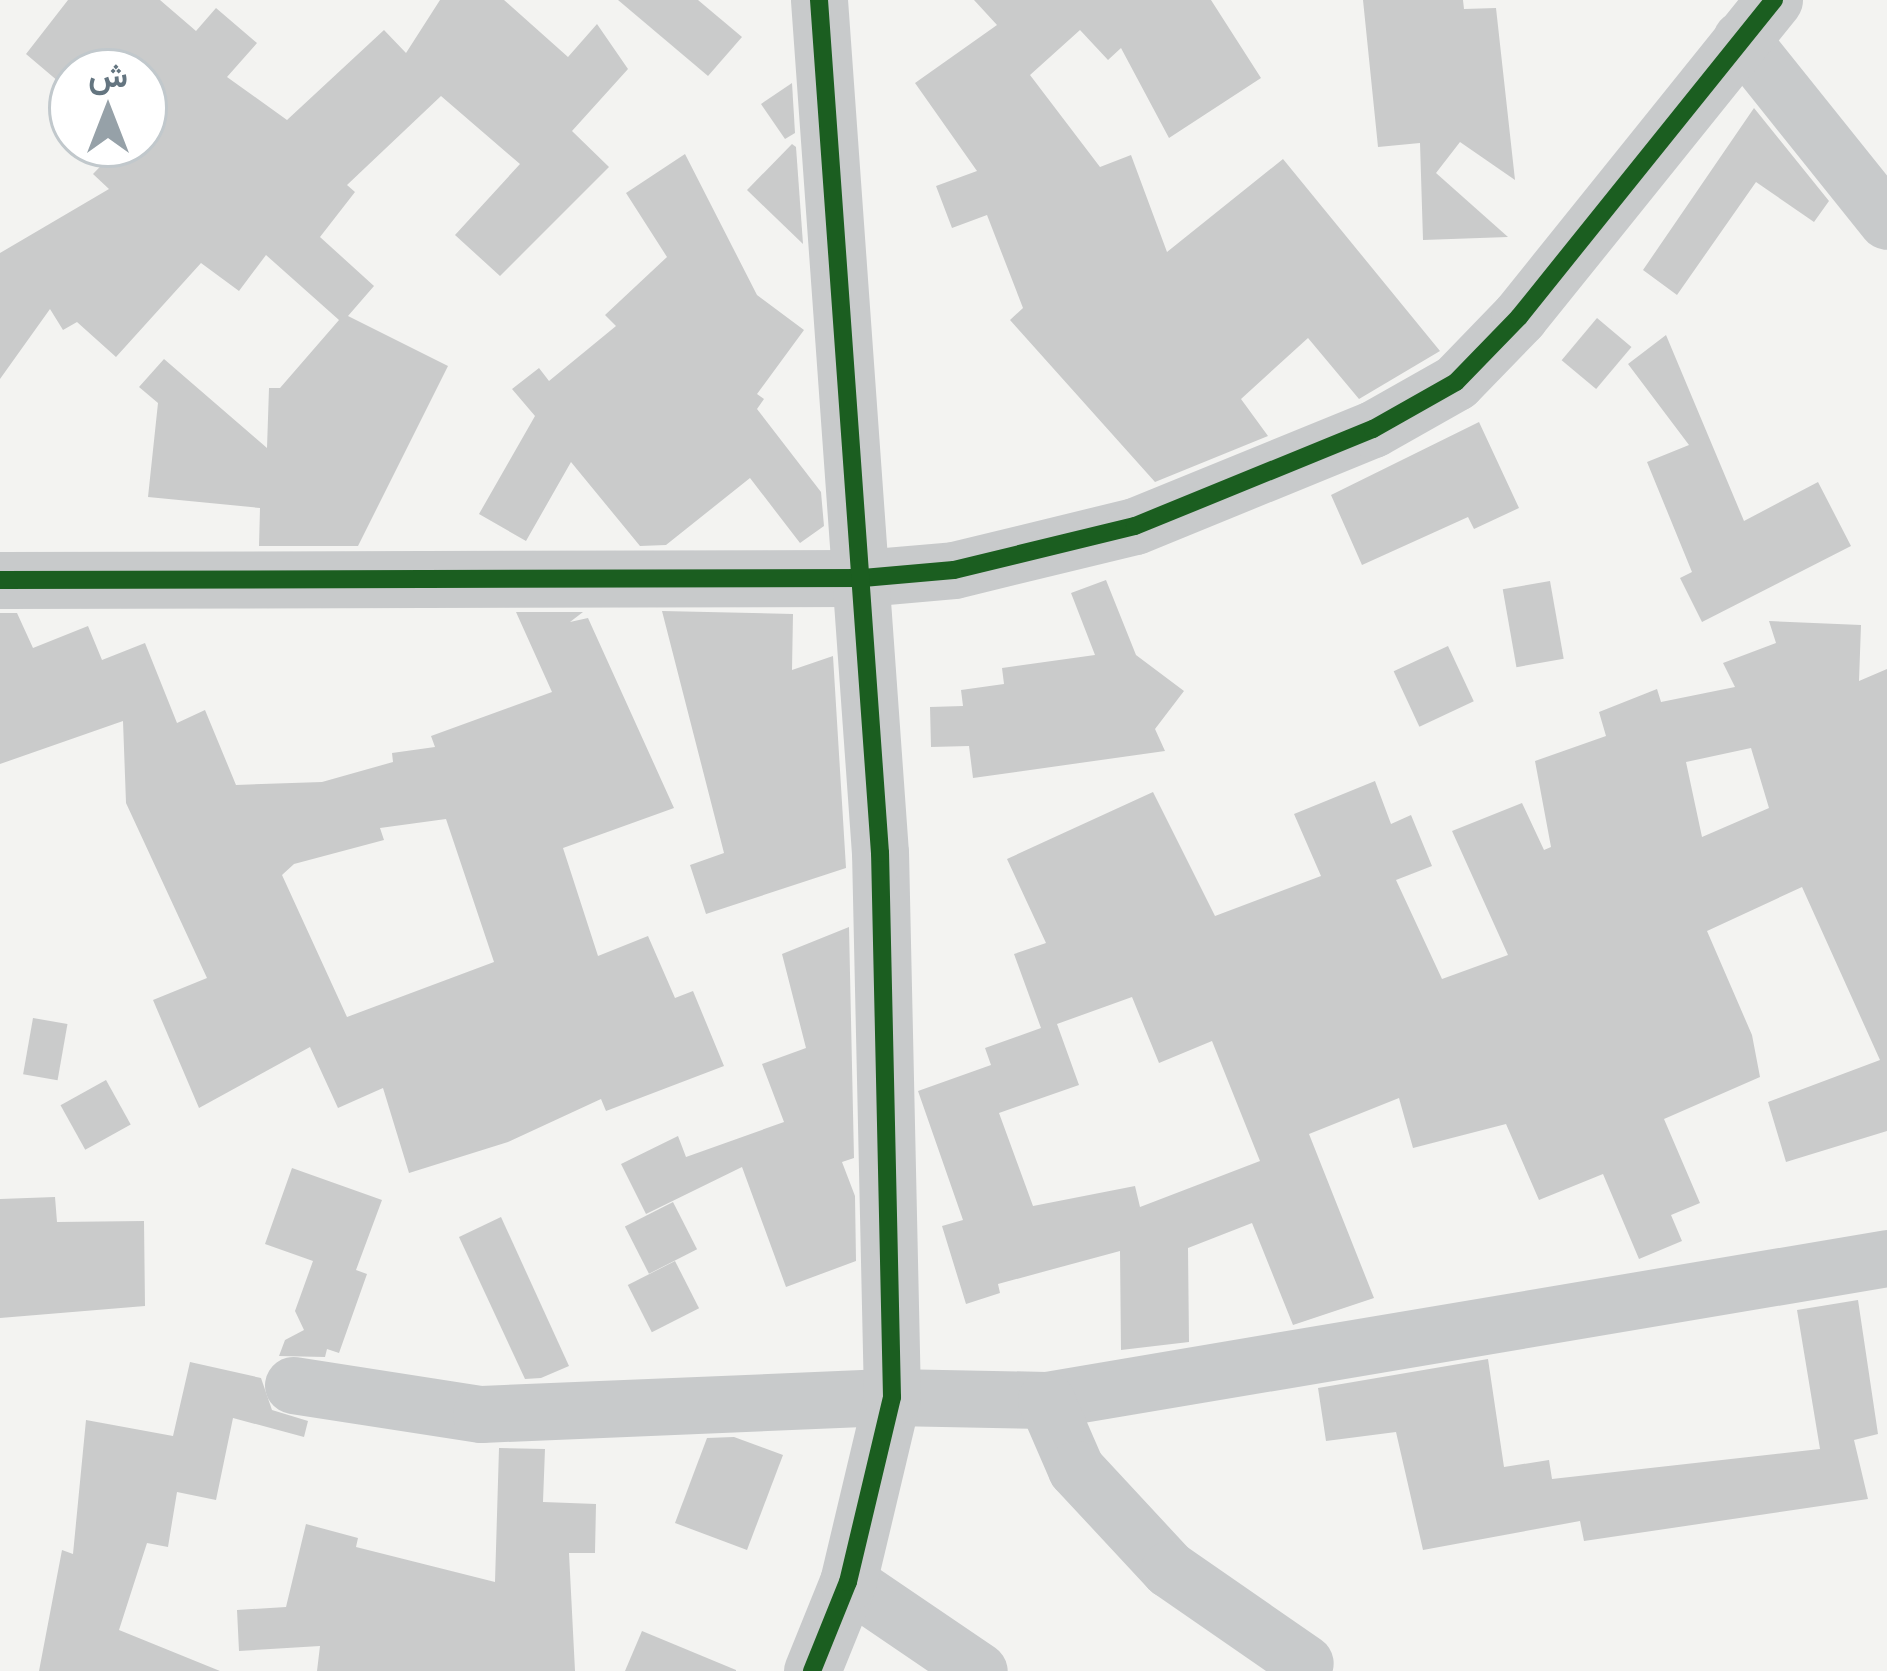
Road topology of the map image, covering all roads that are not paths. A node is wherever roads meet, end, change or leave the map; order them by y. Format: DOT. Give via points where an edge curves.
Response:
graph roads {
  1 [pos="818,0"];
  2 [pos="1757,20"];
  3 [pos="1887,221"];
  4 [pos="863,578"];
  5 [pos="0,580"];
  6 [pos="1887,1258"];
  7 [pos="293,1385"];
  8 [pos="892,1396"];
  9 [pos="1046,1400"];
  10 [pos="848,1582"];
  11 [pos="916,1652"];
  12 [pos="1305,1663"];
  13 [pos="812,1671"];
  14 [pos="979,1671"];
  1 -- 4 [label="street"];
  2 -- 3 [label="street"];
  2 -- 4 [label="street" via="1519,317 1456,382 1373,429 1135,526 954,570"];
  4 -- 5 [label="street"];
  4 -- 8 [label="street" via="880,853"];
  6 -- 9 [label="street"];
  7 -- 8 [label="street" via="481,1414"];
  8 -- 9 [label="street"];
  8 -- 10 [label="street"];
  9 -- 12 [label="street" via="1076,1469 1169,1569"];
  10 -- 11 [label="street"];
  10 -- 13 [label="street"];
  11 -- 14 [label="street"];
}
